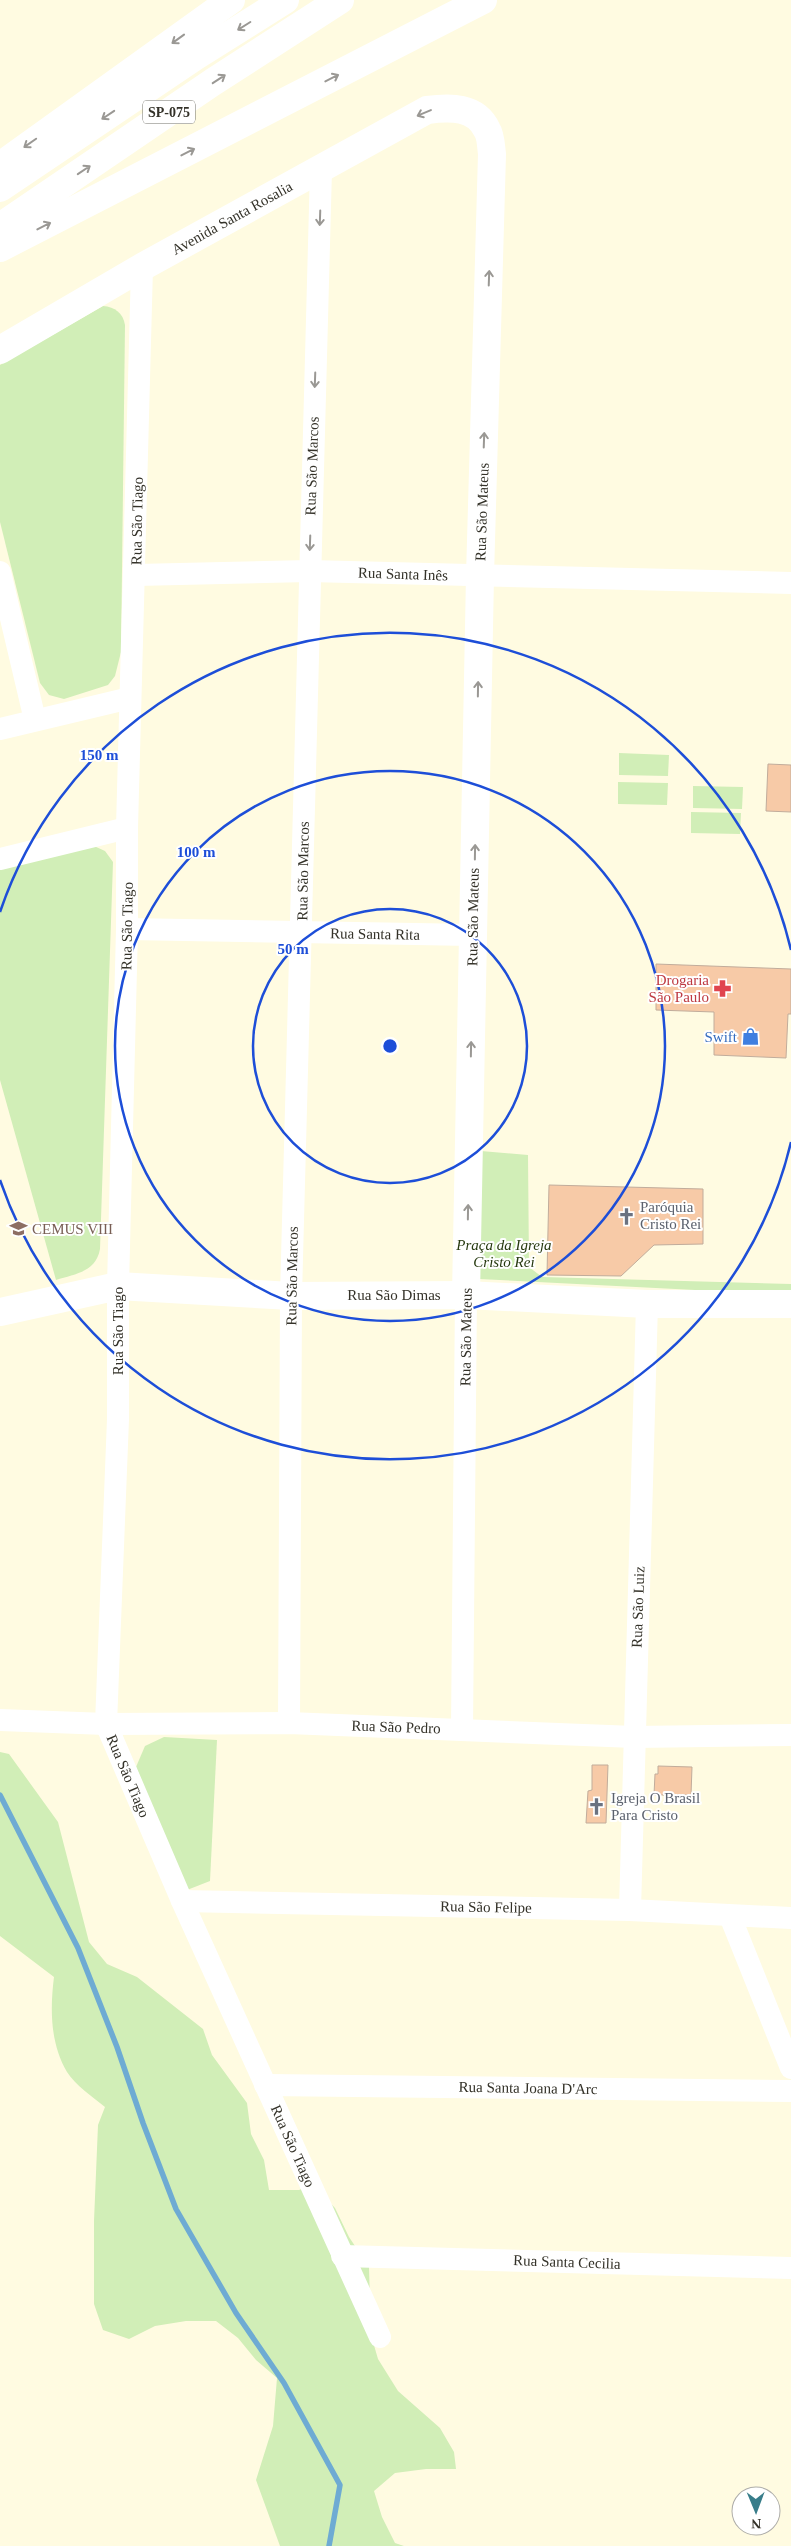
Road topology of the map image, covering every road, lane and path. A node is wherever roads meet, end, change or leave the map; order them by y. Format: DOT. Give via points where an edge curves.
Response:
graph roads {
  1 [pos="231,0"];
  2 [pos="286,0"];
  3 [pos="340,0"];
  4 [pos="483,0"];
  5 [pos="471,112"];
  6 [pos="0,166"];
  7 [pos="321,169"];
  8 [pos="0,188"];
  9 [pos="0,227"];
  10 [pos="0,248"];
  11 [pos="142,267"];
  12 [pos="0,350"];
  13 [pos="309,571"];
  14 [pos="0,572"];
  15 [pos="136,574"];
  16 [pos="480,576"];
  17 [pos="791,583"];
  18 [pos="130,698"];
  19 [pos="35,720"];
  20 [pos="0,729"];
  21 [pos="127,828"];
  22 [pos="0,859"];
  23 [pos="127,929"];
  24 [pos="301,933"];
  25 [pos="473,935"];
  26 [pos="118,1286"];
  27 [pos="466,1295"];
  28 [pos="291,1296"];
  29 [pos="647,1304"];
  30 [pos="791,1304"];
  31 [pos="0,1312"];
  32 [pos="0,1720"];
  33 [pos="289,1723"];
  34 [pos="106,1724"];
  35 [pos="462,1729"];
  36 [pos="791,1735"];
  37 [pos="634,1737"];
  38 [pos="182,1901"];
  39 [pos="630,1910"];
  40 [pos="730,1916"];
  41 [pos="791,1918"];
  42 [pos="791,2068"];
  43 [pos="265,2084"];
  44 [pos="791,2092"];
  45 [pos="342,2256"];
  46 [pos="791,2268"];
  47 [pos="380,2337"];
  1 -- 6 [label="main road, one-way"];
  2 -- 8 [label="main road, SP-075, one-way"];
  9 -- 3 [label="main road, SP-075, one-way"];
  10 -- 4 [label="main road, one-way"];
  5 -- 7 [label="main road, Avenida Santa Rosalia, one-way" via="448,107 427,110"];
  16 -- 5 [label="main road, Rua São Mateus, one-way" via="492,154 488,130"];
  7 -- 11 [label="main road, Avenida Santa Rosalia"];
  7 -- 13 [label="street, Rua São Marcos, one-way"];
  11 -- 12 [label="main road, Avenida Santa Rosalia"];
  11 -- 15 [label="street, Rua São Tiago"];
  13 -- 15 [label="street, Rua Santa Inês"];
  13 -- 16 [label="street, Rua Santa Inês"];
  13 -- 24 [label="street, Rua São Marcos"];
  14 -- 19 [label="street"];
  15 -- 18 [label="street, Rua São Tiago"];
  16 -- 17 [label="street, Rua Santa Inês"];
  25 -- 16 [label="main road, Rua São Mateus, one-way"];
  18 -- 19 [label="street"];
  18 -- 21 [label="street, Rua São Tiago"];
  19 -- 20 [label="street"];
  21 -- 22 [label="street"];
  21 -- 23 [label="street, Rua São Tiago"];
  23 -- 24 [label="street, Rua Santa Rita"];
  23 -- 26 [label="street, Rua São Tiago"];
  24 -- 25 [label="street, Rua Santa Rita"];
  24 -- 28 [label="street, Rua São Marcos"];
  27 -- 25 [label="main road, Rua São Mateus, one-way"];
  26 -- 28 [label="main road, Rua São Dimas"];
  26 -- 31 [label="main road, Rua São Dimas"];
  26 -- 34 [label="street, Rua São Tiago" via="118,1419"];
  27 -- 28 [label="main road, Rua São Dimas"];
  27 -- 29 [label="main road, Rua São Dimas"];
  27 -- 35 [label="street, Rua São Mateus"];
  28 -- 33 [label="street, Rua São Marcos"];
  29 -- 30 [label="main road, Rua São Dimas"];
  29 -- 37 [label="street, Rua São Luiz"];
  32 -- 34 [label="street, Rua São Pedro"];
  33 -- 34 [label="street, Rua São Pedro"];
  33 -- 35 [label="street, Rua São Pedro"];
  34 -- 38 [label="street, Rua São Tiago"];
  35 -- 37 [label="street, Rua São Pedro"];
  36 -- 37 [label="street, Rua São Pedro"];
  37 -- 39 [label="street, Rua São Luiz"];
  38 -- 39 [label="street, Rua São Felipe"];
  38 -- 43 [label="street, Rua São Tiago"];
  39 -- 40 [label="street, Rua São Felipe"];
  40 -- 41 [label="street, Rua São Felipe"];
  40 -- 42 [label="street"];
  43 -- 44 [label="street, Rua Santa Joana D'Arc"];
  43 -- 45 [label="street, Rua São Tiago"];
  45 -- 46 [label="street, Rua Santa Cecilia"];
  45 -- 47 [label="street, Rua São Tiago"];
}
